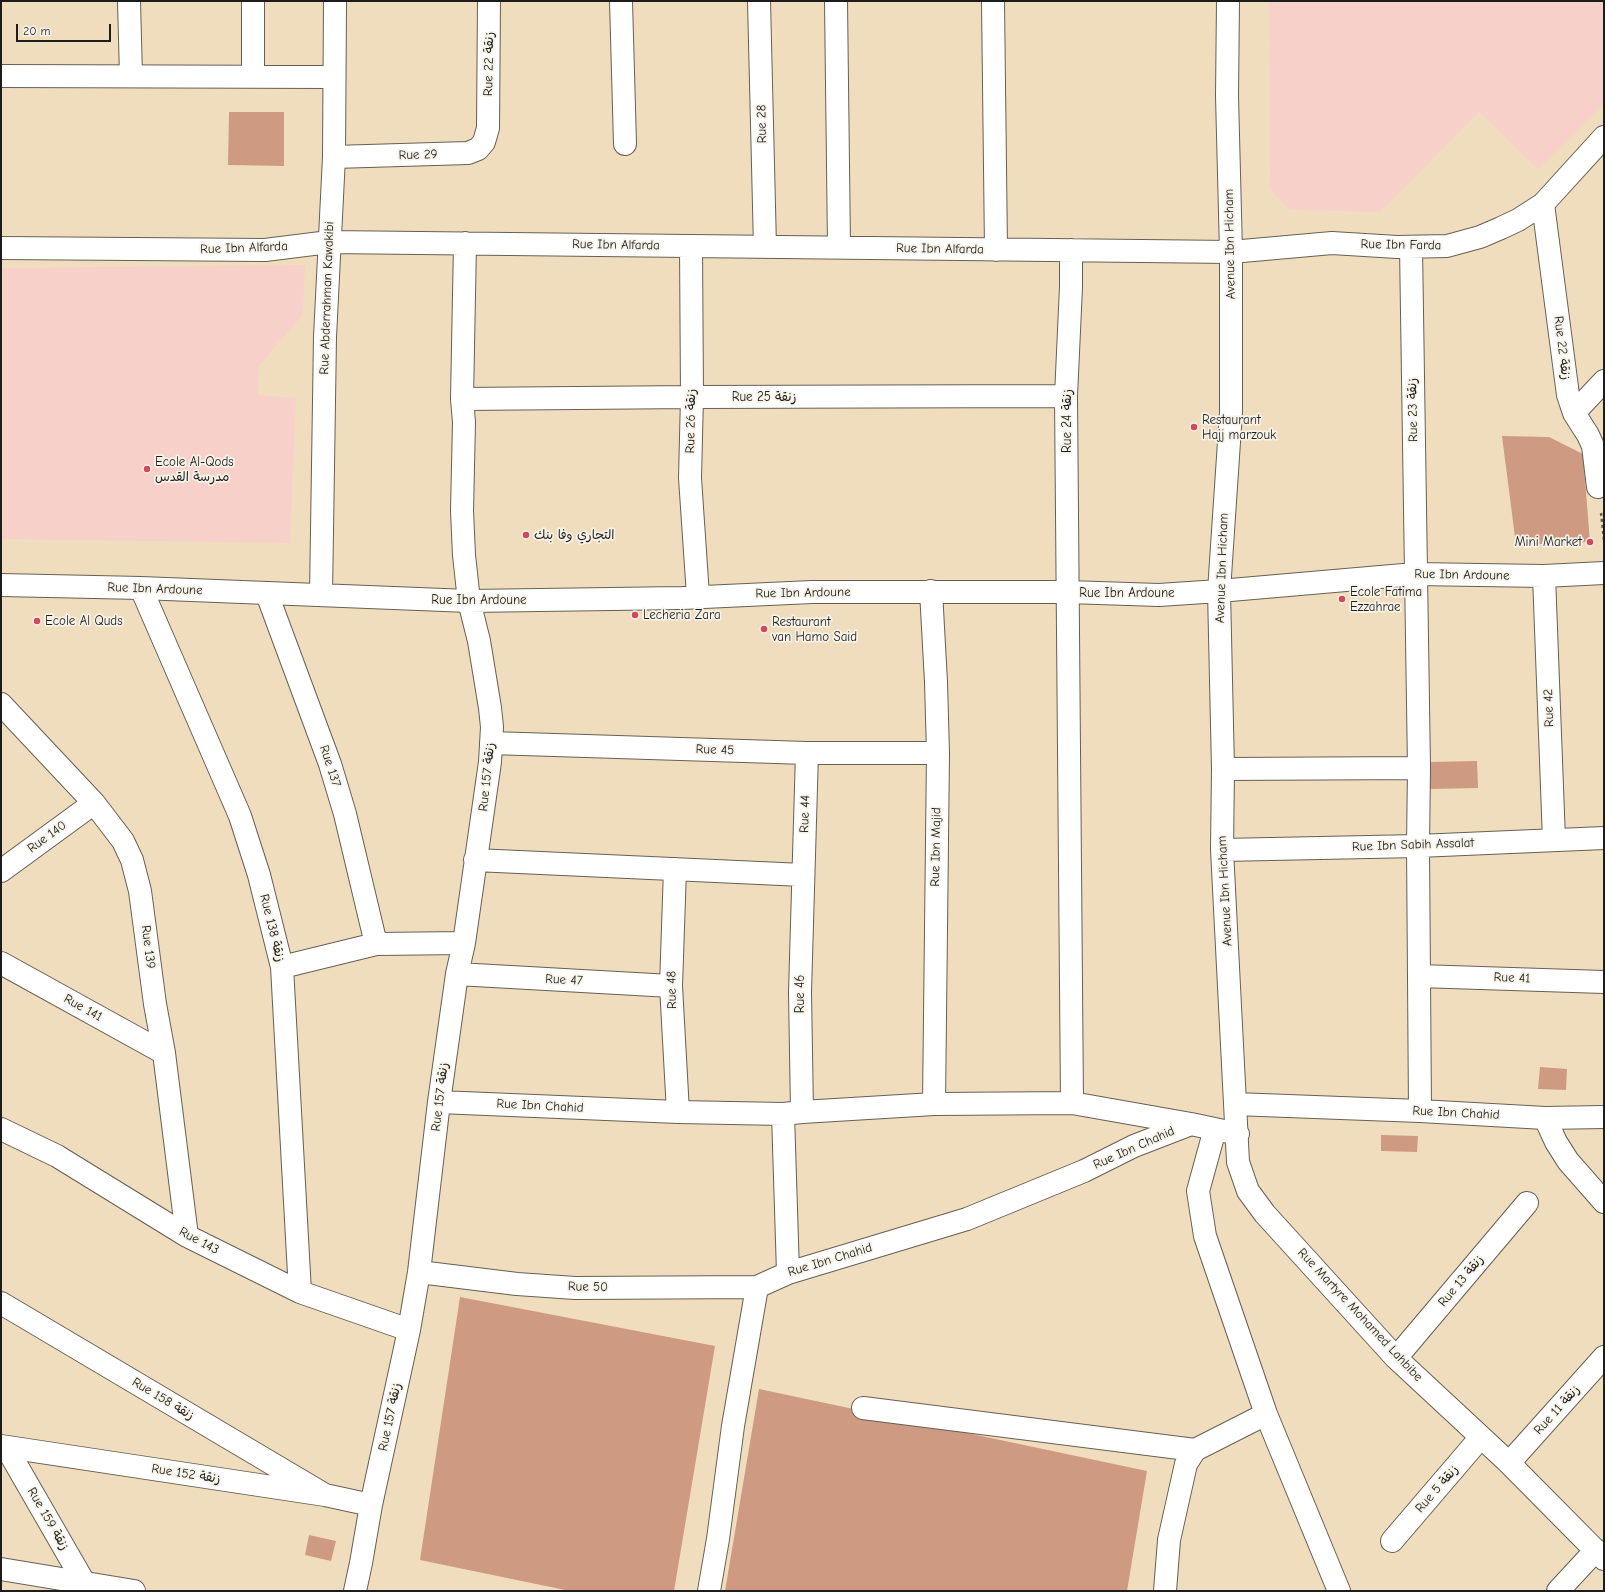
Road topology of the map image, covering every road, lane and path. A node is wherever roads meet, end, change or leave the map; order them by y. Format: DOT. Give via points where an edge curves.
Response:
graph roads {
  1 [pos="129,1"];
  2 [pos="253,1"];
  3 [pos="335,1"];
  4 [pos="489,1"];
  5 [pos="621,1"];
  6 [pos="759,1"];
  7 [pos="836,1"];
  8 [pos="993,1"];
  9 [pos="1228,1"];
  10 [pos="1,76"];
  11 [pos="131,76"];
  12 [pos="253,77"];
  13 [pos="334,77"];
  14 [pos="488,128"];
  15 [pos="1604,137"];
  16 [pos="625,144"];
  17 [pos="334,156"];
  18 [pos="1543,204"];
  19 [pos="329,242"];
  20 [pos="465,243"];
  21 [pos="691,246"];
  22 [pos="765,247"];
  23 [pos="839,247"];
  24 [pos="1411,247"];
  25 [pos="1,248"];
  26 [pos="996,250"];
  27 [pos="1071,250"];
  28 [pos="1231,252"];
  29 [pos="1604,381"];
  30 [pos="1066,396"];
  31 [pos="692,397"];
  32 [pos="462,399"];
  33 [pos="1574,413"];
  34 [pos="1598,487"];
  35 [pos="1604,573"];
  36 [pos="1415,574"];
  37 [pos="1544,576"];
  38 [pos="1,585"];
  39 [pos="141,588"];
  40 [pos="931,591"];
  41 [pos="1219,591"];
  42 [pos="1068,592"];
  43 [pos="267,594"];
  44 [pos="321,595"];
  45 [pos="698,596"];
  46 [pos="469,601"];
  47 [pos="1,704"];
  48 [pos="491,743"];
  49 [pos="807,752"];
  50 [pos="938,753"];
  51 [pos="1419,768"];
  52 [pos="1223,769"];
  53 [pos="94,803"];
  54 [pos="1604,838"];
  55 [pos="1554,840"];
  56 [pos="1418,846"];
  57 [pos="1222,850"];
  58 [pos="475,860"];
  59 [pos="675,869"];
  60 [pos="1,871"];
  61 [pos="803,875"];
  62 [pos="464,943"];
  63 [pos="376,944"];
  64 [pos="1,963"];
  65 [pos="282,967"];
  66 [pos="457,974"];
  67 [pos="1419,976"];
  68 [pos="1604,982"];
  69 [pos="671,986"];
  70 [pos="164,1053"];
  71 [pos="439,1102"];
  72 [pos="1072,1103"];
  73 [pos="934,1104"];
  74 [pos="1235,1104"];
  75 [pos="1420,1111"];
  76 [pos="678,1112"];
  77 [pos="792,1113"];
  78 [pos="1544,1118"];
  79 [pos="1604,1118"];
  80 [pos="1191,1124"];
  81 [pos="1,1129"];
  82 [pos="1215,1129"];
  83 [pos="1238,1134"];
  84 [pos="1604,1202"];
  85 [pos="1527,1203"];
  86 [pos="187,1236"];
  87 [pos="420,1272"];
  88 [pos="788,1273"];
  89 [pos="757,1287"];
  90 [pos="300,1292"];
  91 [pos="1,1303"];
  92 [pos="409,1330"];
  93 [pos="1604,1356"];
  94 [pos="1396,1358"];
  95 [pos="863,1408"];
  96 [pos="1266,1414"];
  97 [pos="1482,1437"];
  98 [pos="3,1446"];
  99 [pos="1195,1450"];
  100 [pos="1509,1463"];
  101 [pos="325,1495"];
  102 [pos="371,1506"];
  103 [pos="1392,1541"];
  104 [pos="1600,1554"];
  105 [pos="1,1569"];
  106 [pos="87,1587"];
  107 [pos="134,1591"];
  108 [pos="355,1591"];
  109 [pos="709,1591"];
  110 [pos="1165,1591"];
  111 [pos="1339,1591"];
  112 [pos="1558,1591"];
  1 -- 11 [label="street"];
  2 -- 12 [label="street"];
  3 -- 13 [label="street, Rue Abderrahman Kawakibi"];
  4 -- 14 [label="street, Rue 22 زنقة"];
  5 -- 16 [label="street"];
  6 -- 22 [label="street, Rue 28"];
  7 -- 23 [label="street"];
  8 -- 26 [label="street"];
  9 -- 28 [label="street, Avenue Ibn Hicham" via="1227,96"];
  10 -- 11 [label="street"];
  11 -- 12 [label="street"];
  12 -- 13 [label="street"];
  13 -- 17 [label="street, Rue Abderrahman Kawakibi"];
  14 -- 17 [label="street, Rue 29" via="484,142 478,149 468,153"];
  15 -- 18 [label="street, Rue Ibn Farda"];
  17 -- 19 [label="street, Rue Abderrahman Kawakibi"];
  18 -- 24 [label="street, Rue Ibn Farda" via="1518,220 1480,237 1447,246"];
  18 -- 33 [label="street, Rue 22 زنقة" via="1568,395"];
  19 -- 20 [label="street, Rue Ibn Alfarda"];
  19 -- 25 [label="street, Rue Ibn Alfarda" via="265,250"];
  19 -- 44 [label="street, Rue Abderrahman Kawakibi"];
  20 -- 21 [label="street, Rue Ibn Alfarda"];
  20 -- 32 [label="street, Rue 157 زنقة"];
  21 -- 22 [label="street, Rue Ibn Alfarda"];
  21 -- 31 [label="street, Rue 26 زنقة"];
  22 -- 23 [label="street, Rue Ibn Alfarda"];
  23 -- 26 [label="street, Rue Ibn Alfarda"];
  24 -- 28 [label="street, Rue Ibn Farda" via="1332,243"];
  24 -- 36 [label="street, Rue 23 زنقة"];
  26 -- 27 [label="street, Rue Ibn Alfarda"];
  27 -- 28 [label="street, Rue Ibn Alfarda"];
  27 -- 30 [label="street, Rue 24 زنقة"];
  28 -- 41 [label="street, Avenue Ibn Hicham" via="1231,412"];
  29 -- 33 [label="street"];
  30 -- 31 [label="street, Rue 25 زنقة"];
  30 -- 42 [label="street, Rue 24 زنقة"];
  31 -- 32 [label="street, Rue 25 زنقة"];
  31 -- 45 [label="street, Rue 26 زنقة" via="690,478"];
  32 -- 46 [label="street, Rue 157 زنقة" via="462,511"];
  33 -- 34 [label="street, Rue 22 زنقة" via="1593,446"];
  35 -- 37 [label="street, Rue Ibn Ardoune"];
  36 -- 37 [label="street, Rue Ibn Ardoune"];
  36 -- 41 [label="street, Rue Ibn Ardoune"];
  36 -- 51 [label="street, Rue 23 زنقة"];
  37 -- 55 [label="street, Rue 42"];
  38 -- 39 [label="street, Rue Ibn Ardoune"];
  39 -- 43 [label="street, Rue Ibn Ardoune"];
  39 -- 65 [label="street, Rue 138 زنقة" via="240,816"];
  40 -- 42 [label="street, Rue Ibn Ardoune"];
  40 -- 45 [label="street, Rue Ibn Ardoune"];
  40 -- 50 [label="street, Rue Ibn Majid"];
  41 -- 42 [label="street, Rue Ibn Ardoune" via="1159,595"];
  41 -- 52 [label="street, Avenue Ibn Hicham"];
  42 -- 72 [label="street, Rue 24 زنقة"];
  43 -- 44 [label="street, Rue Ibn Ardoune"];
  43 -- 63 [label="street, Rue 137" via="330,764 345,814"];
  44 -- 46 [label="street, Rue Ibn Ardoune"];
  45 -- 46 [label="street, Rue Ibn Ardoune"];
  46 -- 48 [label="street, Rue 157 زنقة" via="487,688 491,714"];
  47 -- 53 [label="street, Rue 139"];
  48 -- 49 [label="street, Rue 45"];
  48 -- 58 [label="street, Rue 157 زنقة"];
  49 -- 50 [label="street, Rue 45"];
  49 -- 61 [label="street, Rue 44"];
  50 -- 73 [label="street, Rue Ibn Majid"];
  51 -- 52 [label="street"];
  51 -- 56 [label="street, Rue 23 زنقة"];
  52 -- 57 [label="street, Avenue Ibn Hicham"];
  53 -- 60 [label="street, Rue 140"];
  53 -- 70 [label="street, Rue 139" via="123,842 134,868 140,891"];
  54 -- 55 [label="street, Rue Ibn Sabih Assalat"];
  55 -- 56 [label="street, Rue Ibn Sabih Assalat"];
  56 -- 57 [label="street, Rue Ibn Sabih Assalat"];
  56 -- 67 [label="street, Rue 23 زنقة"];
  57 -- 74 [label="street, Avenue Ibn Hicham"];
  58 -- 59 [label="street"];
  58 -- 62 [label="street, Rue 157 زنقة"];
  59 -- 61 [label="street"];
  59 -- 69 [label="street, Rue 48"];
  61 -- 77 [label="street, Rue 46" via="800,992"];
  62 -- 63 [label="street"];
  62 -- 66 [label="street, Rue 157 زنقة"];
  63 -- 65 [label="street"];
  64 -- 70 [label="street, Rue 141"];
  65 -- 90 [label="street, Rue 138 زنقة"];
  66 -- 69 [label="street, Rue 47"];
  66 -- 71 [label="street, Rue 157 زنقة"];
  67 -- 68 [label="street, Rue 41"];
  67 -- 75 [label="street, Rue 23 زنقة"];
  69 -- 76 [label="street, Rue 48"];
  70 -- 86 [label="street, Rue 139"];
  71 -- 76 [label="street, Rue Ibn Chahid"];
  71 -- 87 [label="street, Rue 157 زنقة"];
  72 -- 73 [label="street, Rue Ibn Chahid"];
  72 -- 80 [label="street, Rue Ibn Chahid"];
  73 -- 77 [label="street, Rue Ibn Chahid"];
  74 -- 75 [label="street, Rue Ibn Chahid"];
  74 -- 83 [label="street, Avenue Ibn Hicham"];
  75 -- 78 [label="street, Rue Ibn Chahid"];
  76 -- 77 [label="street, Rue Ibn Chahid"];
  77 -- 88 [label="street, Rue 46"];
  78 -- 79 [label="street, Rue Ibn Chahid"];
  78 -- 84 [label="street" via="1568,1161"];
  80 -- 82 [label="street, Rue Ibn Chahid"];
  80 -- 88 [label="street, Rue Ibn Chahid" via="1134,1146 1084,1171 967,1219"];
  81 -- 86 [label="street, Rue 143" via="57,1156"];
  82 -- 83 [label="street, Rue Ibn Chahid"];
  82 -- 96 [label="street" via="1198,1191 1205,1236"];
  83 -- 94 [label="street, Rue Martyre Mohamed Lahbibe" via="1238,1162 1248,1191"];
  85 -- 94 [label="street, Rue 13 زنقة"];
  86 -- 90 [label="street, Rue 143"];
  87 -- 89 [label="street, Rue 50" via="575,1288"];
  87 -- 92 [label="street, Rue 157 زنقة"];
  88 -- 89 [label="street, Rue Ibn Chahid"];
  89 -- 109 [label="street" via="733,1426"];
  90 -- 92 [label="street, Rue 143"];
  91 -- 101 [label="street, Rue 158 زنقة"];
  92 -- 102 [label="street, Rue 157 زنقة"];
  93 -- 100 [label="street, Rue 11 زنقة"];
  94 -- 97 [label="street, Rue Martyre Mohamed Lahbibe"];
  95 -- 99 [label="street"];
  96 -- 99 [label="street"];
  96 -- 111 [label="street"];
  97 -- 100 [label="street, Rue Martyre Mohamed Lahbibe"];
  97 -- 103 [label="street, Rue 5 زنقة"];
  98 -- 101 [label="street, Rue 152 زنقة"];
  98 -- 106 [label="street, Rue 159 زنقة"];
  99 -- 110 [label="street" via="1186,1464 1182,1479 1170,1540"];
  100 -- 104 [label="street, Rue Martyre Mohamed Lahbibe"];
  101 -- 102 [label="street, Rue 152 زنقة"];
  102 -- 108 [label="street, Rue 157 زنقة"];
  104 -- 112 [label="street"];
  105 -- 106 [label="street"];
  106 -- 107 [label="street"];
}
